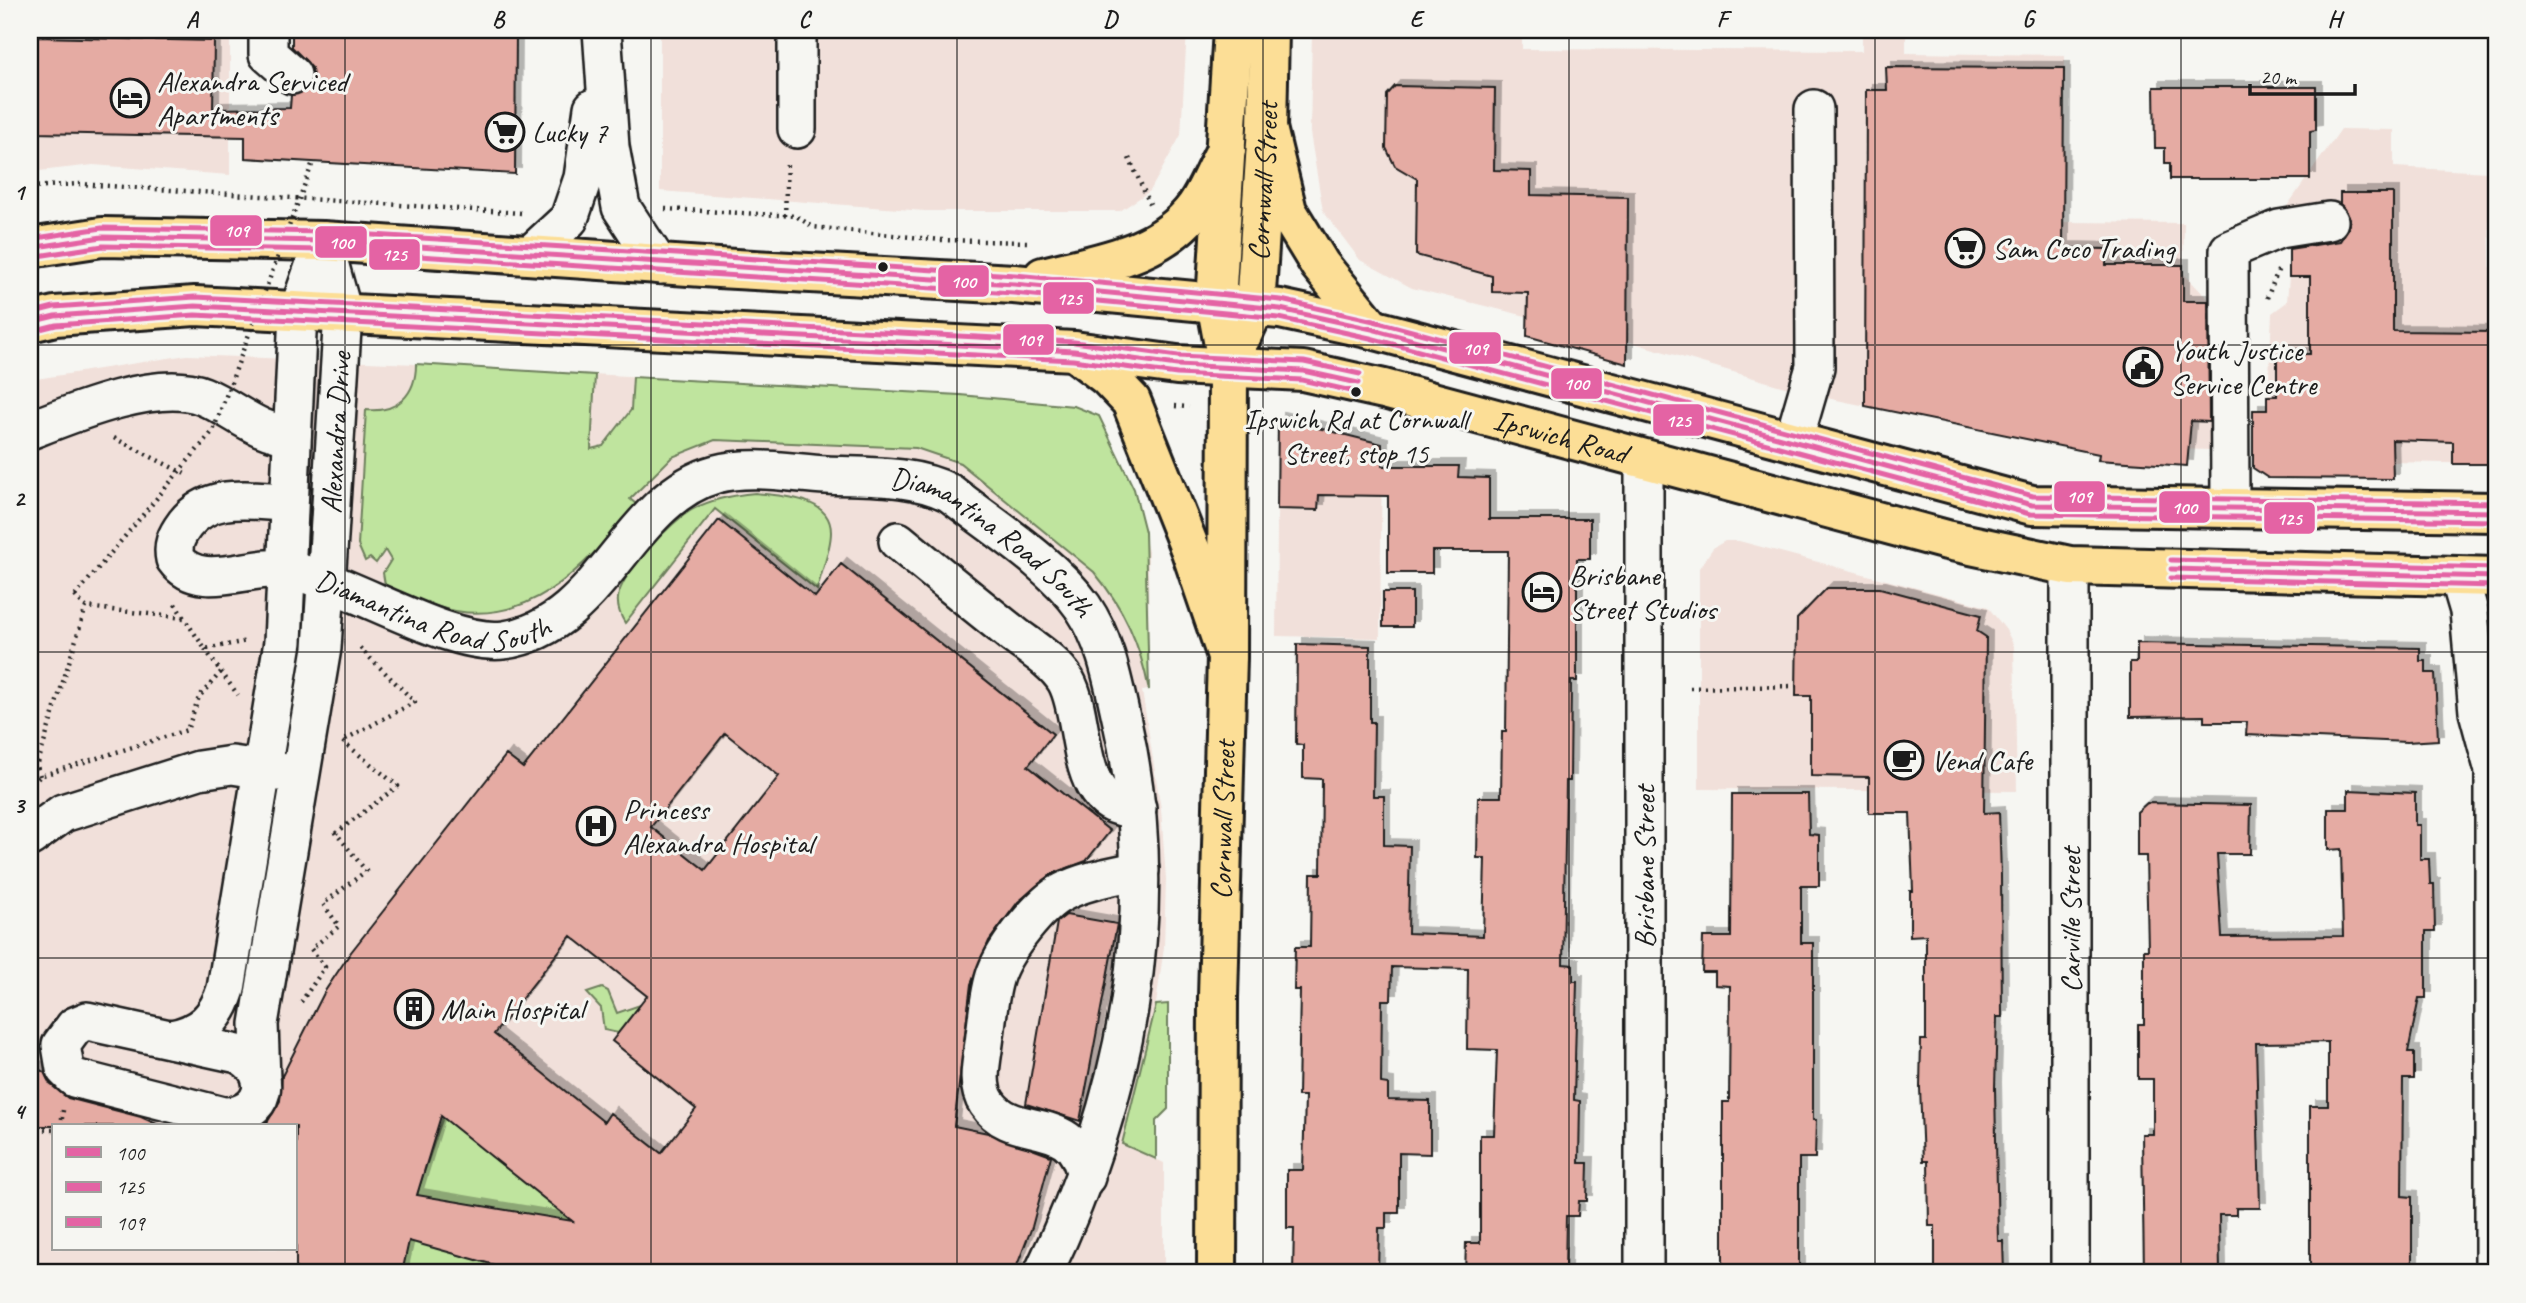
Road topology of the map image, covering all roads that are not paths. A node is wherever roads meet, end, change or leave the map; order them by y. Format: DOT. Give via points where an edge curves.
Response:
graph roads {
  1 [pos="268,30"];
  2 [pos="797,30"];
  3 [pos="1233,30"];
  4 [pos="1269,30"];
  5 [pos="602,39"];
  6 [pos="1268,74"];
  7 [pos="292,75"];
  8 [pos="1228,106"];
  9 [pos="1814,110"];
  10 [pos="1267,128"];
  11 [pos="792,141"];
  12 [pos="1226,150"];
  13 [pos="2329,221"];
  14 [pos="323,241"];
  15 [pos="30,248"];
  16 [pos="530,256"];
  17 [pos="659,265"];
  18 [pos="1014,284"];
  19 [pos="1216,302"];
  20 [pos="1255,307"];
  21 [pos="299,312"];
  22 [pos="343,313"];
  23 [pos="30,322"];
  24 [pos="1372,329"];
  25 [pos="1074,351"];
  26 [pos="1228,367"];
  27 [pos="30,430"];
  28 [pos="292,435"];
  29 [pos="1794,439"];
  30 [pos="1644,461"];
  31 [pos="288,502"];
  32 [pos="2230,509"];
  33 [pos="2496,512"];
  34 [pos="898,541"];
  35 [pos="2070,566"];
  36 [pos="289,570"];
  37 [pos="2478,577"];
  38 [pos="327,582"];
  39 [pos="1227,656"];
  40 [pos="2495,768"];
  41 [pos="262,769"];
  42 [pos="301,776"];
  43 [pos="36,805"];
  44 [pos="1137,808"];
  45 [pos="1140,870"];
  46 [pos="171,1039"];
  47 [pos="261,1080"];
  48 [pos="1086,1177"];
  49 [pos="1043,1273"];
  50 [pos="1217,1273"];
  51 [pos="1644,1273"];
  52 [pos="2070,1273"];
  53 [pos="2494,1273"];
  1 -- 7 [label="street" via="268,54"];
  2 -- 11 [label="street"];
  3 -- 8 [label="main road, Cornwall Street"];
  4 -- 6 [label="main road, Cornwall Street"];
  5 -- 16 [label="street" via="583,178 569,219"];
  5 -- 17 [label="street" via="610,147 621,207"];
  6 -- 8 [label="street"];
  6 -- 10 [label="main road, Cornwall Street"];
  8 -- 12 [label="main road, Cornwall Street"];
  9 -- 29 [label="street" via="1815,367"];
  10 -- 20 [label="main road, Cornwall Street"];
  10 -- 24 [label="main road" via="1287,211 1320,265"];
  12 -- 18 [label="main road" via="1195,208 1140,252"];
  12 -- 19 [label="main road, Cornwall Street"];
  13 -- 32 [label="street" via="2279,229 2229,250"];
  14 -- 15 [label="main road, Ipswich Road" via="102,237"];
  14 -- 16 [label="main road, Ipswich Road"];
  14 -- 21 [label="street, Alexandra Drive"];
  14 -- 22 [label="street, Alexandra Drive"];
  16 -- 17 [label="main road, Ipswich Road"];
  17 -- 18 [label="main road, Ipswich Road"];
  18 -- 19 [label="main road, Ipswich Road"];
  19 -- 20 [label="main road, Ipswich Road"];
  19 -- 26 [label="main road, Cornwall Street"];
  20 -- 24 [label="main road, Ipswich Road"];
  20 -- 26 [label="main road, Cornwall Street"];
  21 -- 22 [label="main road, Ipswich Road"];
  21 -- 23 [label="main road, Ipswich Road" via="195,306 55,316"];
  21 -- 28 [label="street, Alexandra Drive"];
  22 -- 25 [label="main road, Ipswich Road"];
  22 -- 38 [label="street, Alexandra Drive"];
  24 -- 29 [label="main road, Ipswich Road"];
  25 -- 26 [label="main road, Ipswich Road"];
  25 -- 39 [label="main road" via="1131,401"];
  26 -- 30 [label="main road, Ipswich Road" via="1303,371 1384,389"];
  26 -- 39 [label="main road, Cornwall Street"];
  27 -- 28 [label="street" via="88,409 178,392 202,396 267,431"];
  28 -- 31 [label="street, Alexandra Drive"];
  29 -- 32 [label="main road, Ipswich Road" via="2032,505"];
  30 -- 35 [label="main road, Ipswich Road" via="1947,540"];
  30 -- 51 [label="street, Brisbane Street"];
  31 -- 36 [label="street, Alexandra Drive"];
  31 -- 36 [label="street, Diamantina Road South" via="231,499 204,506 180,530 173,549 181,568 202,577 270,568"];
  32 -- 33 [label="main road, Ipswich Road"];
  34 -- 44 [label="street" via="1056,668 1073,699 1093,785 1108,801"];
  35 -- 37 [label="main road, Ipswich Road"];
  35 -- 52 [label="street, Carville Street"];
  36 -- 38 [label="street, Diamantina Road South"];
  36 -- 41 [label="street, Alexandra Drive" via="283,642"];
  37 -- 40 [label="street" via="2469,611 2478,712"];
  38 -- 42 [label="street, Alexandra Drive" via="322,648"];
  38 -- 44 [label="street, Diamantina Road South" via="459,636 502,640 532,631 569,609 669,499 699,480 752,471 918,480 950,493 1047,570 1082,607 1111,671"];
  39 -- 50 [label="main road, Cornwall Street"];
  40 -- 53 [label="street"];
  41 -- 42 [label="street"];
  41 -- 43 [label="street" via="232,765 199,770 63,813"];
  41 -- 46 [label="street, Alexandra Drive" via="220,1006 199,1030"];
  42 -- 47 [label="street, Alexandra Drive" via="259,1024"];
  44 -- 45 [label="street, Diamantina Road South"];
  45 -- 48 [label="street, Diamantina Road South" via="1131,1001 1113,1089"];
  45 -- 48 [label="street" via="1055,897 1001,961 990,999 980,1082 986,1103 1006,1119 1065,1138 1083,1161"];
  46 -- 47 [label="street, Alexandra Drive" via="238,1054 257,1069"];
  46 -- 47 [label="street, Alexandra Drive" via="87,1021 66,1034 61,1058 65,1069 84,1083 223,1116 247,1112 256,1104"];
  48 -- 49 [label="street, Diamantina Road South"];
}
